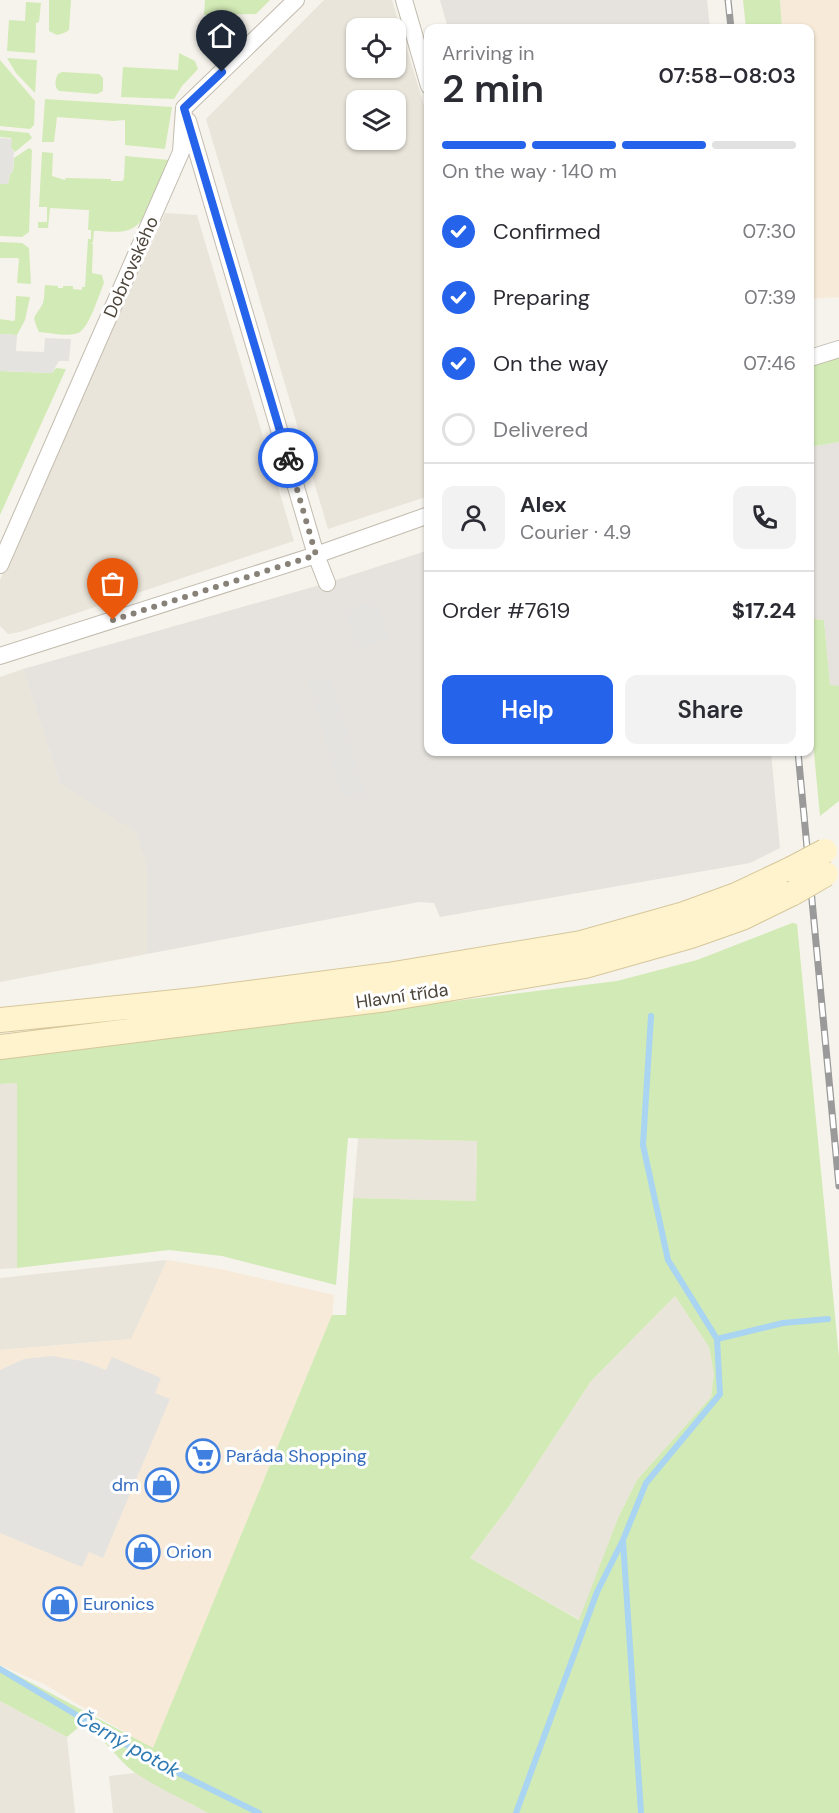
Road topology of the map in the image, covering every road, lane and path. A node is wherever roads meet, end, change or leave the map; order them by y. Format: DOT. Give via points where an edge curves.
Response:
graph roads {
  1 [pos="296,0"];
  2 [pos="404,0"];
  3 [pos="424,69"];
  4 [pos="184,108"];
  5 [pos="839,349"];
  6 [pos="814,357"];
  7 [pos="424,517"];
  8 [pos="316,555"];
  9 [pos="0,566"];
  10 [pos="327,583"];
  11 [pos="0,656"];
  12 [pos="832,859"];
  13 [pos="2,1018"];
  14 [pos="0,1047"];
  1 -- 4 [label="street"];
  2 -- 3 [label="street"];
  4 -- 8 [label="street"];
  4 -- 9 [label="street, Dobrovského" via="181,152"];
  5 -- 6 [label="street"];
  7 -- 8 [label="street"];
  8 -- 10 [label="street"];
  8 -- 11 [label="street"];
  12 -- 13 [label="main road, Hlavní třída, bridge" via="790,869 684,914 581,943 388,975 195,1000"];
  12 -- 14 [label="main road, Hlavní třída, bridge" via="793,893 742,918 585,966 387,999"];
}
